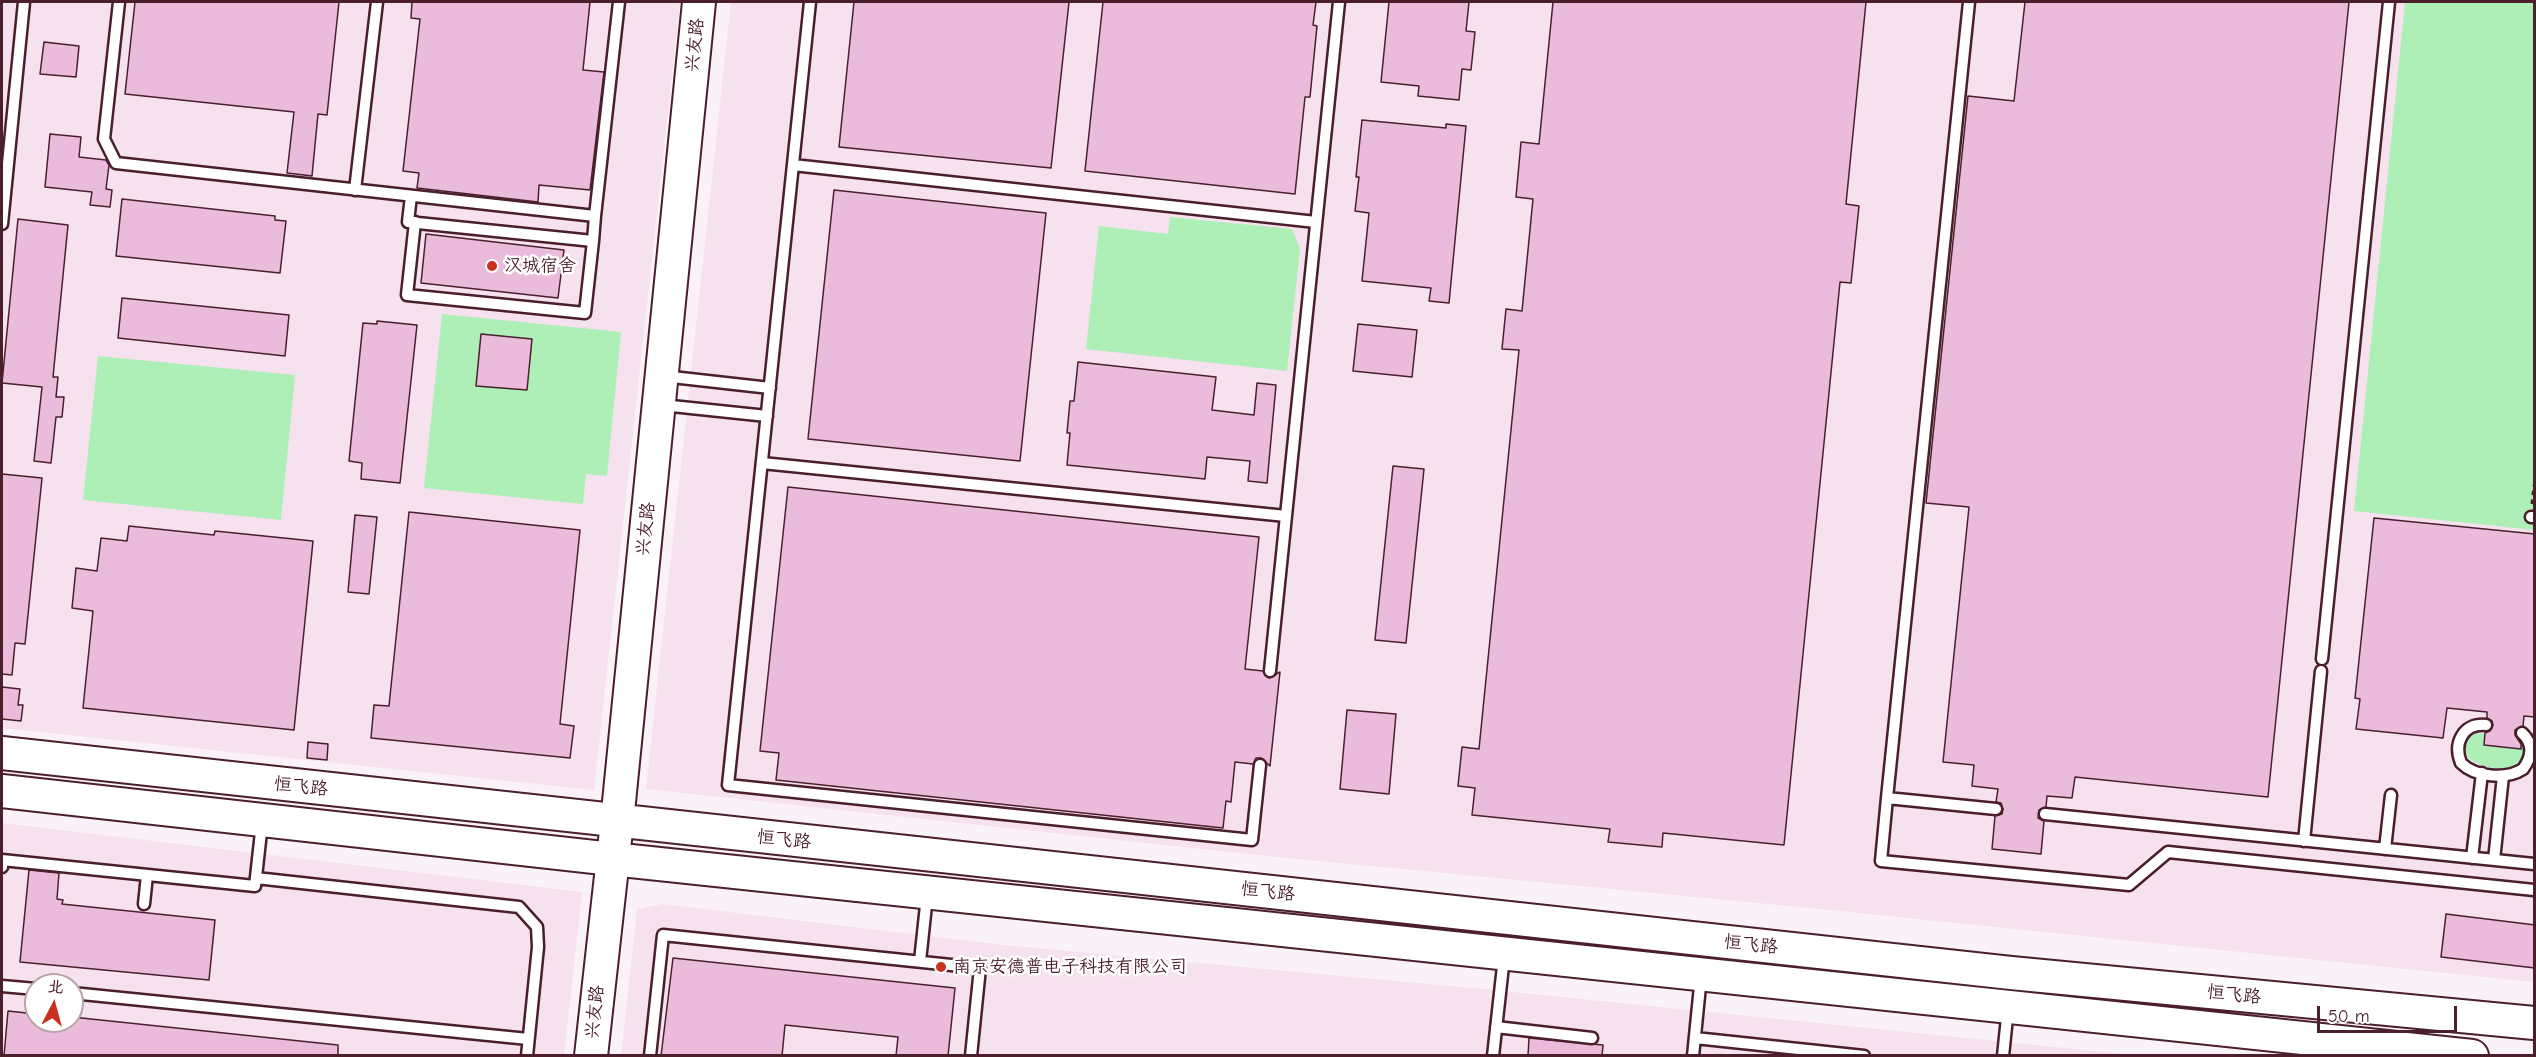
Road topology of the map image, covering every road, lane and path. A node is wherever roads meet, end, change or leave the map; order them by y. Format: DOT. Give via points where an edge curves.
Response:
graph roads {
  1 [pos="24,2"];
  2 [pos="119,2"];
  3 [pos="377,2"];
  4 [pos="619,2"];
  5 [pos="699,2"];
  6 [pos="810,2"];
  7 [pos="1339,2"];
  8 [pos="1969,2"];
  9 [pos="2389,2"];
  10 [pos="7,122"];
  11 [pos="793,165"];
  12 [pos="355,189"];
  13 [pos="411,196"];
  14 [pos="595,216"];
  15 [pos="415,222"];
  16 [pos="1316,222"];
  17 [pos="2,224"];
  18 [pos="593,241"];
  19 [pos="770,388"];
  20 [pos="660,390"];
  21 [pos="767,416"];
  22 [pos="762,463"];
  23 [pos="1286,516"];
  24 [pos="1269,671"];
  25 [pos="2486,725"];
  26 [pos="2522,733"];
  27 [pos="2,753"];
  28 [pos="1260,765"];
  29 [pos="2482,773"];
  30 [pos="2503,776"];
  31 [pos="2,791"];
  32 [pos="2391,795"];
  33 [pos="1887,798"];
  34 [pos="1996,809"];
  35 [pos="2045,814"];
  36 [pos="262,819"];
  37 [pos="617,822"];
  38 [pos="2304,841"];
  39 [pos="2385,849"];
  40 [pos="2472,858"];
  41 [pos="612,859"];
  42 [pos="2494,860"];
  43 [pos="2535,864"];
  44 [pos="2,867"];
  45 [pos="147,875"];
  46 [pos="256,878"];
  47 [pos="2535,890"];
  48 [pos="927,892"];
  49 [pos="144,904"];
  50 [pos="1504,954"];
  51 [pos="920,961"];
  52 [pos="1702,973"];
  53 [pos="2,986"];
  54 [pos="24,988"];
  55 [pos="84,994"];
  56 [pos="2008,1008"];
  57 [pos="2535,1023"];
  58 [pos="1496,1028"];
  59 [pos="1592,1038"];
  60 [pos="1695,1038"];
  61 [pos="528,1039"];
  62 [pos="527,1056"];
  63 [pos="591,1056"];
  64 [pos="650,1056"];
  65 [pos="971,1056"];
  66 [pos="1493,1056"];
  67 [pos="1693,1056"];
  68 [pos="1864,1056"];
  69 [pos="2003,1056"];
  70 [pos="2472,1056"];
  1 -- 10 [label="lane"];
  2 -- 12 [label="lane" via="104,139 116,163"];
  3 -- 12 [label="lane"];
  4 -- 14 [label="lane"];
  5 -- 20 [label="main road, 兴友路"];
  6 -- 11 [label="lane"];
  7 -- 16 [label="lane"];
  8 -- 33 [label="lane"];
  9 -- 38 [label="lane"];
  10 -- 17 [label="lane"];
  11 -- 16 [label="lane"];
  11 -- 19 [label="lane"];
  12 -- 13 [label="lane"];
  13 -- 14 [label="lane"];
  13 -- 15 [label="lane" via="408,222"];
  14 -- 18 [label="lane"];
  15 -- 18 [label="lane"];
  15 -- 18 [label="lane" via="407,295 585,313"];
  16 -- 23 [label="lane"];
  19 -- 20 [label="lane"];
  19 -- 21 [label="lane"];
  20 -- 21 [label="lane"];
  20 -- 37 [label="main road, 兴友路"];
  21 -- 22 [label="lane"];
  22 -- 23 [label="lane"];
  22 -- 28 [label="lane" via="728,785 1252,840"];
  23 -- 24 [label="lane"];
  25 -- 29 [label="lane" via="2464,731 2457,746 2461,763"];
  26 -- 30 [label="lane" via="2530,745 2528,762 2516,774"];
  27 -- 37 [label="main road, 恒飞路"];
  29 -- 30 [label="lane"];
  29 -- 40 [label="lane"];
  30 -- 42 [label="lane"];
  31 -- 36 [label="main road, 恒飞路"];
  32 -- 39 [label="lane"];
  33 -- 34 [label="lane"];
  33 -- 47 [label="lane" via="1881,861 2129,885 2168,852"];
  35 -- 38 [label="lane"];
  36 -- 41 [label="main road, 恒飞路"];
  36 -- 46 [label="lane"];
  37 -- 41 [label="main road, 兴友路"];
  37 -- 57 [label="main road, 恒飞路" via="2011,974"];
  38 -- 39 [label="lane"];
  39 -- 40 [label="lane"];
  40 -- 42 [label="lane"];
  41 -- 48 [label="main road, 恒飞路"];
  41 -- 63 [label="main road, 兴友路"];
  42 -- 43 [label="lane"];
  44 -- 45 [label="lane" via="2,860"];
  45 -- 46 [label="lane" via="255,886"];
  45 -- 49 [label="lane"];
  46 -- 61 [label="lane" via="519,907 537,927"];
  48 -- 50 [label="main road, 恒飞路"];
  48 -- 51 [label="lane"];
  50 -- 52 [label="main road, 恒飞路"];
  50 -- 58 [label="lane"];
  51 -- 64 [label="lane" via="663,934"];
  51 -- 65 [label="lane" via="980,968"];
  52 -- 56 [label="main road, 恒飞路"];
  52 -- 60 [label="lane"];
  53 -- 54 [label="lane"];
  55 -- 61 [label="lane"];
  56 -- 69 [label="lane"];
  56 -- 70 [label="main road, 恒飞路"];
  58 -- 59 [label="lane"];
  58 -- 66 [label="lane"];
  60 -- 67 [label="lane"];
  60 -- 68 [label="lane"];
  61 -- 62 [label="lane"];
}
